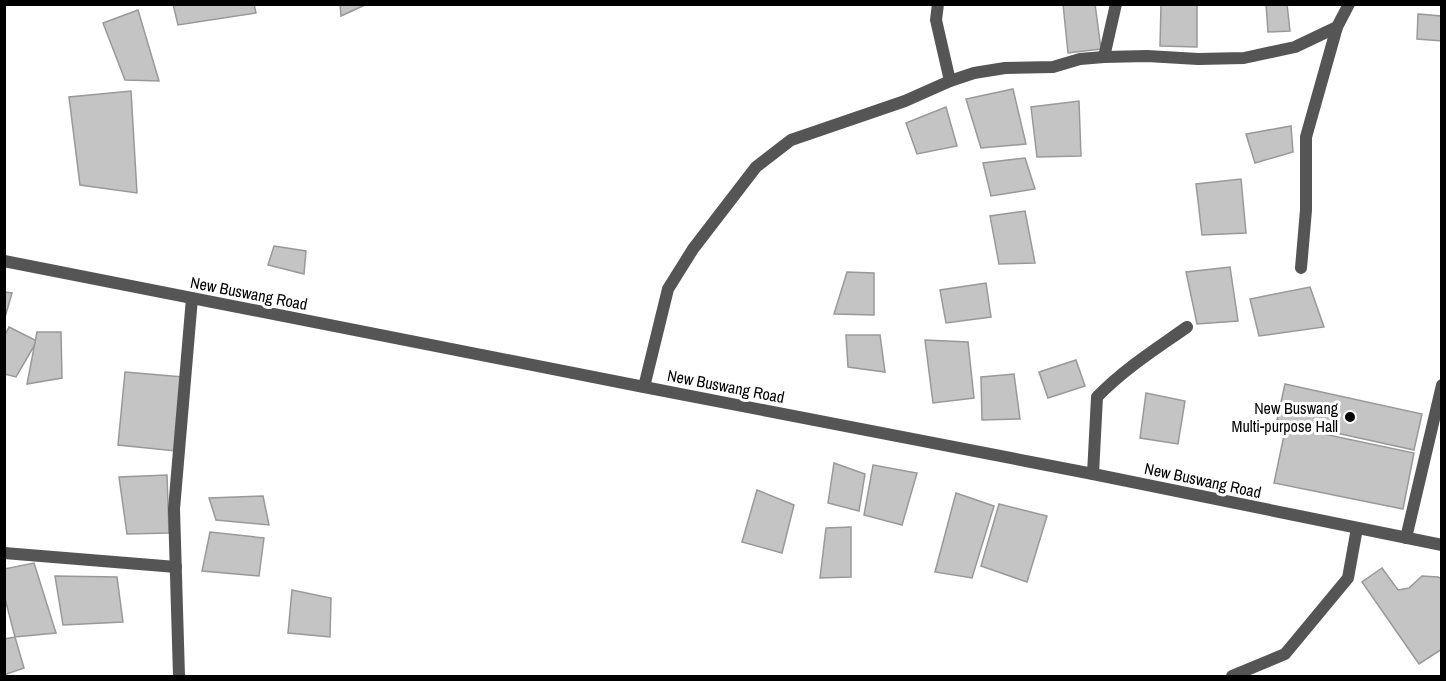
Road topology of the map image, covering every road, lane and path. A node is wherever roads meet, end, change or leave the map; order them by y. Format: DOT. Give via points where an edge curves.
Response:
graph roads {
  1 [pos="938,4"];
  2 [pos="1116,4"];
  3 [pos="1349,4"];
  4 [pos="1337,27"];
  5 [pos="1104,57"];
  6 [pos="950,81"];
  7 [pos="4,261"];
  8 [pos="1301,268"];
  9 [pos="192,298"];
  10 [pos="1187,327"];
  11 [pos="1442,385"];
  12 [pos="644,387"];
  13 [pos="1093,474"];
  14 [pos="1357,528"];
  15 [pos="1406,538"];
  16 [pos="1442,545"];
  17 [pos="4,553"];
  18 [pos="176,567"];
  19 [pos="179,676"];
  20 [pos="1232,676"];
  1 -- 6 [label="street" via="936,20"];
  2 -- 5 [label="street"];
  3 -- 4 [label="street"];
  4 -- 5 [label="street" via="1295,47 1244,58"];
  4 -- 8 [label="street" via="1306,137"];
  5 -- 6 [label="street" via="1053,67 1005,68"];
  6 -- 12 [label="street" via="791,140 756,167 693,249 668,289"];
  7 -- 9 [label="street, New Buswang Road"];
  9 -- 12 [label="street, New Buswang Road"];
  9 -- 18 [label="street" via="174,509"];
  10 -- 13 [label="street" via="1132,365 1097,397"];
  11 -- 15 [label="street"];
  12 -- 13 [label="street, New Buswang Road"];
  13 -- 14 [label="street, New Buswang Road"];
  14 -- 15 [label="street, New Buswang Road"];
  14 -- 20 [label="street" via="1348,578 1285,654"];
  15 -- 16 [label="street, New Buswang Road"];
  17 -- 18 [label="street"];
  18 -- 19 [label="street"];
}
